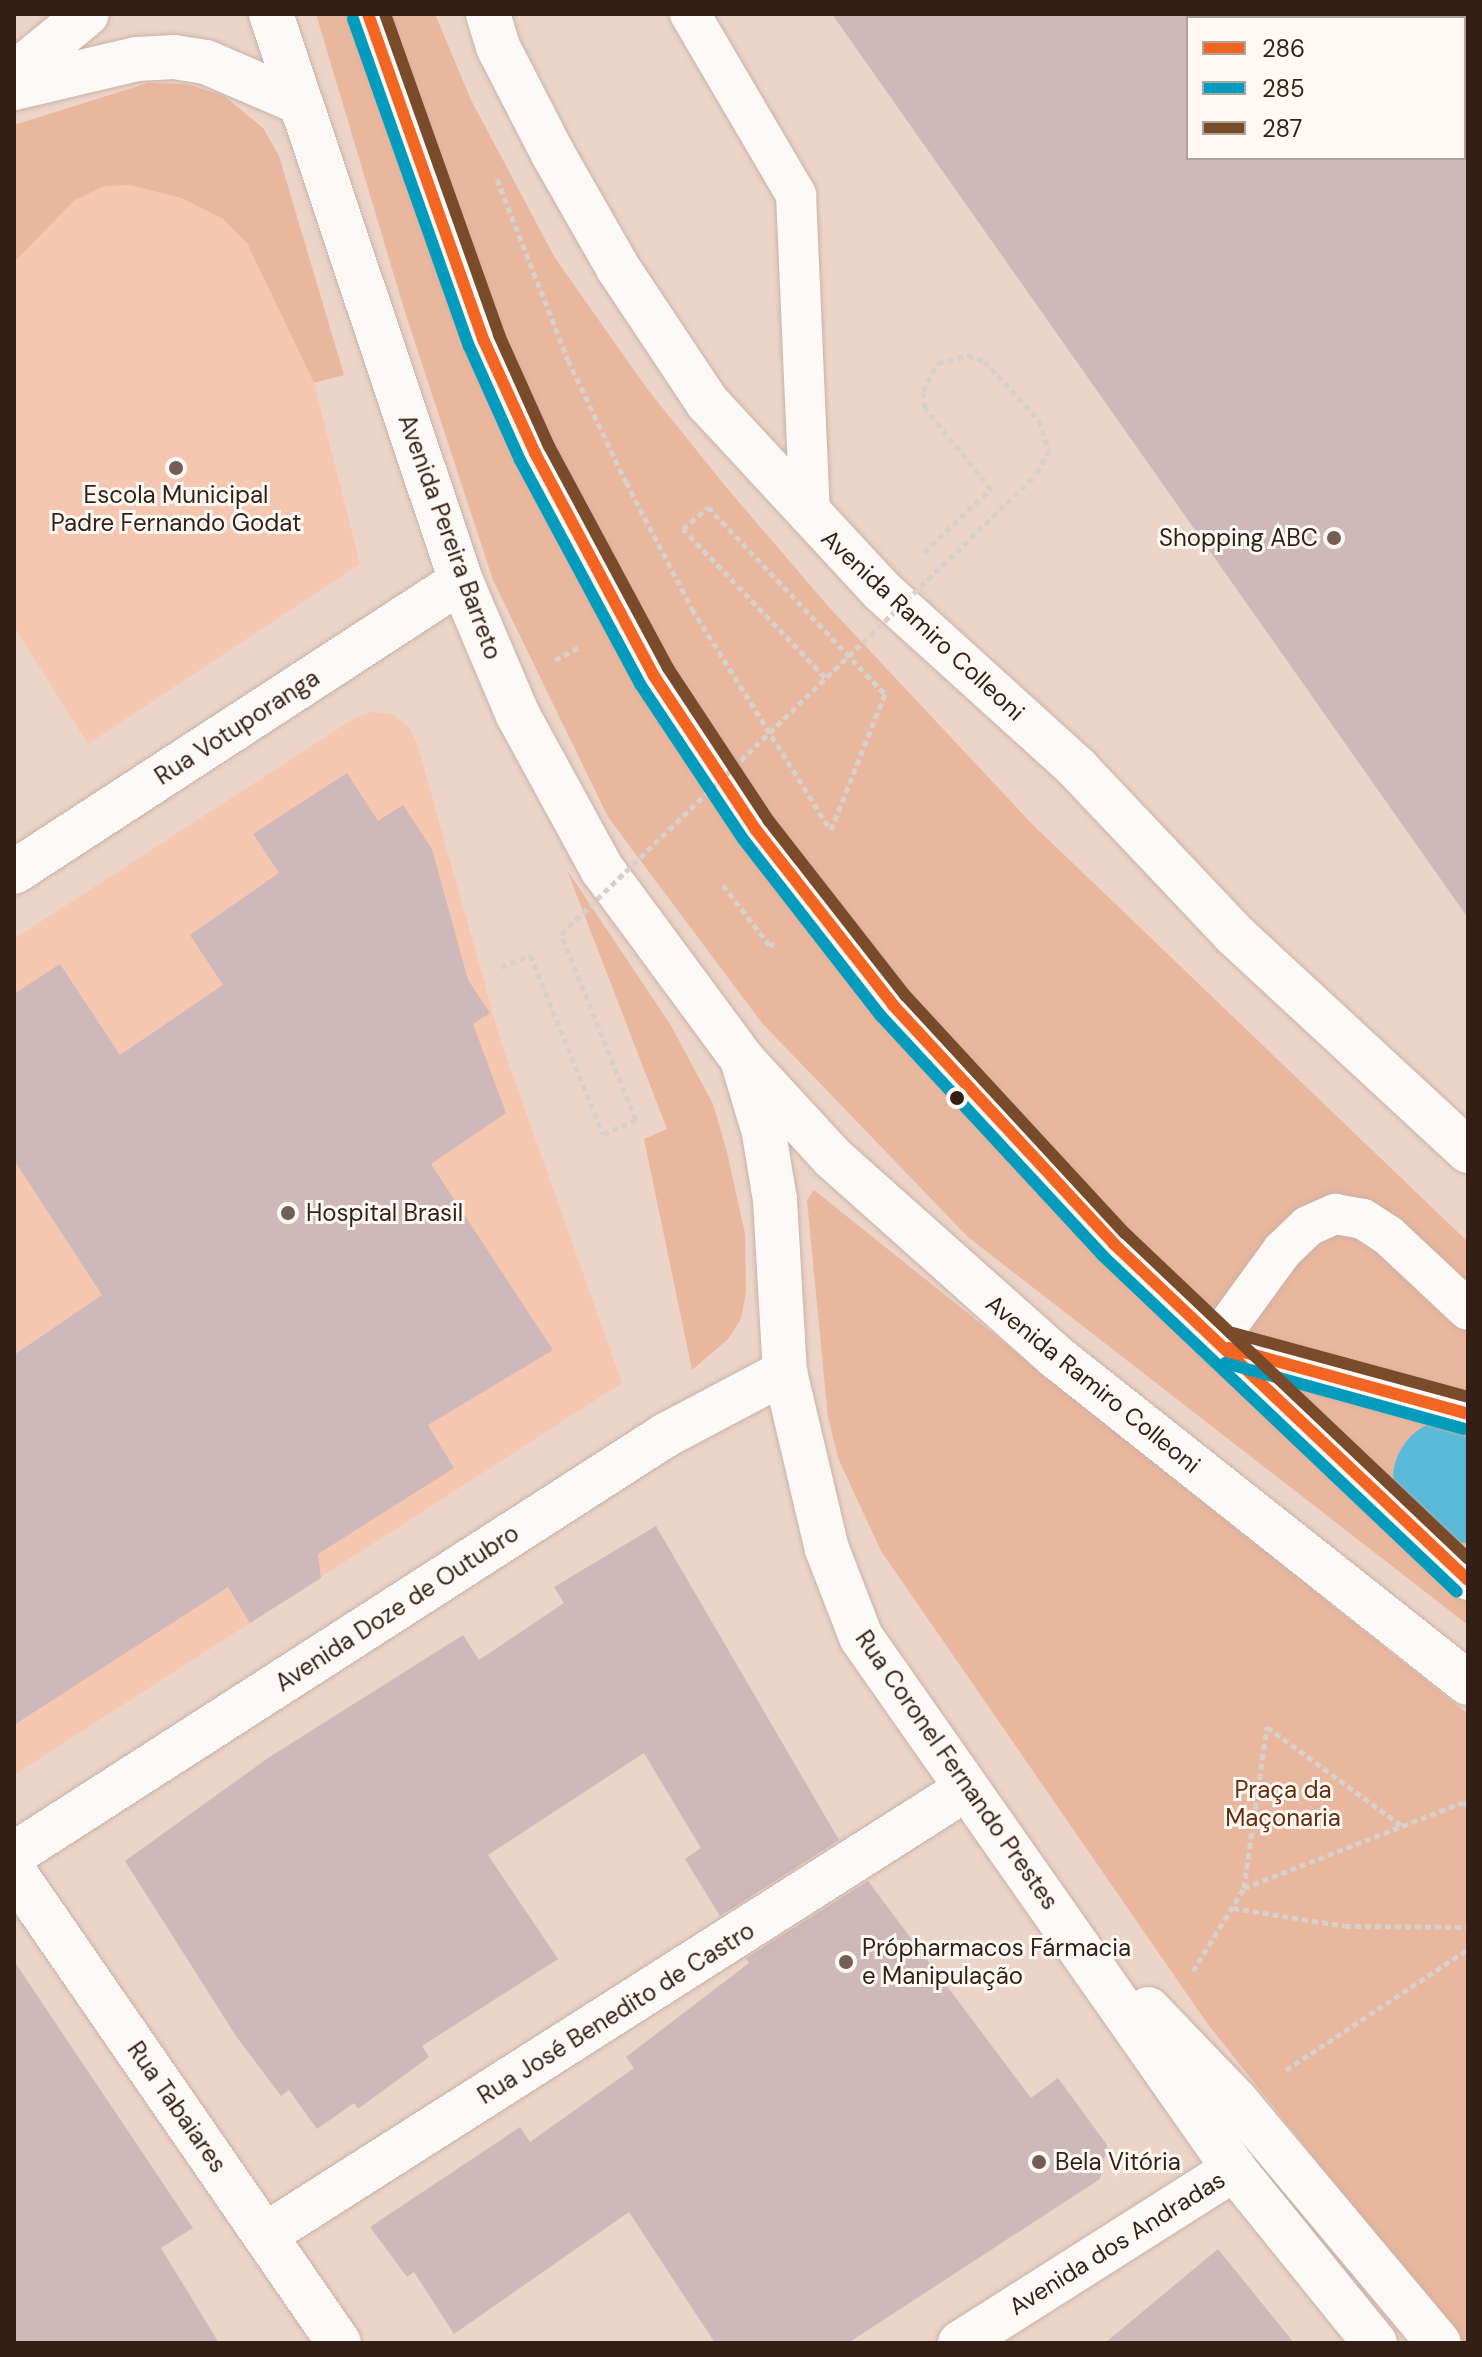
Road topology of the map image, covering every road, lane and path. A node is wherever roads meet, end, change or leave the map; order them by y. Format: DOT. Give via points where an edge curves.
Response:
graph roads {
  1 [pos="87,14"];
  2 [pos="271,14"];
  3 [pos="368,14"];
  4 [pos="488,14"];
  5 [pos="690,14"];
  6 [pos="14,74"];
  7 [pos="14,88"];
  8 [pos="299,102"];
  9 [pos="493,167"];
  10 [pos="810,516"];
  11 [pos="461,581"];
  12 [pos="882,591"];
  13 [pos="589,660"];
  14 [pos="546,665"];
  15 [pos="825,677"];
  16 [pos="831,830"];
  17 [pos="640,836"];
  18 [pos="839,841"];
  19 [pos="647,849"];
  20 [pos="14,872"];
  21 [pos="501,967"];
  22 [pos="742,1059"];
  23 [pos="1468,1151"];
  24 [pos="1468,1310"];
  25 [pos="1215,1343"];
  26 [pos="785,1372"];
  27 [pos="1468,1414"];
  28 [pos="1468,1580"];
  29 [pos="1468,1683"];
  30 [pos="966,1789"];
  31 [pos="1468,1806"];
  32 [pos="1401,1825"];
  33 [pos="14,1854"];
  34 [pos="14,1872"];
  35 [pos="1244,1888"];
  36 [pos="1233,1908"];
  37 [pos="1468,1927"];
  38 [pos="1468,1949"];
  39 [pos="1089,1958"];
  40 [pos="1161,2020"];
  41 [pos="1238,2103"];
  42 [pos="1234,2169"];
  43 [pos="265,2235"];
  44 [pos="339,2343"];
  45 [pos="960,2343"];
  46 [pos="1375,2343"];
  47 [pos="1439,2343"];
  1 -- 6 [label="main road"];
  2 -- 8 [label="main road, Avenida Pereira Barreto"];
  3 -- 25 [label="lane" via="484,341 535,453 654,676 756,830 893,1005 1114,1244"];
  4 -- 10 [label="main road, Avenida Ramiro Colleoni" via="505,61 618,268 707,402"];
  5 -- 10 [label="lane" via="796,195"];
  7 -- 8 [label="main road" via="137,59 174,57 206,62"];
  8 -- 11 [label="main road, Avenida Pereira Barreto"];
  9 -- 16 [label="path" via="568,360 626,482 692,609"];
  10 -- 12 [label="main road, Avenida Ramiro Colleoni"];
  11 -- 20 [label="main road, Rua Votuporanga"];
  11 -- 22 [label="main road, Avenida Pereira Barreto" via="555,789 602,869"];
  12 -- 15 [label="path, bridge" via="991,489 925,408 927,376 952,356 984,361 1039,420 1049,450 1044,464"];
  12 -- 23 [label="main road, Avenida Ramiro Colleoni" via="1078,769 1235,935"];
  13 -- 14 [label="path" via="581,646"];
  15 -- 16 [label="path" via="683,529 708,507 885,694"];
  15 -- 19 [label="path, bridge"];
  16 -- 18 [label="path"];
  17 -- 19 [label="path"];
  19 -- 21 [label="path, bridge" via="561,934 636,1120 603,1134 530,955"];
  22 -- 26 [label="main road, Rua Coronel Fernando Prestes" via="764,1133 775,1200"];
  22 -- 29 [label="main road, Avenida Ramiro Colleoni" via="833,1158 948,1265"];
  24 -- 25 [label="lane" via="1389,1236 1363,1219 1335,1214 1308,1226 1282,1251"];
  25 -- 27 [label="lane"];
  25 -- 28 [label="lane"];
  26 -- 30 [label="main road, Rua Coronel Fernando Prestes" via="811,1490 844,1599 861,1637"];
  26 -- 33 [label="main road, Avenida Doze de Outubro" via="666,1435"];
  30 -- 39 [label="main road, Rua Coronel Fernando Prestes"];
  30 -- 43 [label="main road, Rua José Benedito de Castro"];
  31 -- 32 [label="path" via="1463,1802"];
  32 -- 35 [label="path"];
  32 -- 35 [label="path" via="1267,1727"];
  34 -- 43 [label="main road, Rua Tabaiares"];
  35 -- 36 [label="path"];
  36 -- 37 [label="path" via="1345,1926"];
  36 -- 40 [label="path"];
  38 -- 41 [label="path"];
  39 -- 40 [label="main road"];
  39 -- 42 [label="main road, Rua Coronel Fernando Prestes"];
  40 -- 41 [label="main road"];
  41 -- 47 [label="main road"];
  42 -- 45 [label="main road, Avenida dos Andradas"];
  42 -- 46 [label="main road, Rua Coronel Fernando Prestes"];
  43 -- 44 [label="main road, Rua Tabaiares"];
}
